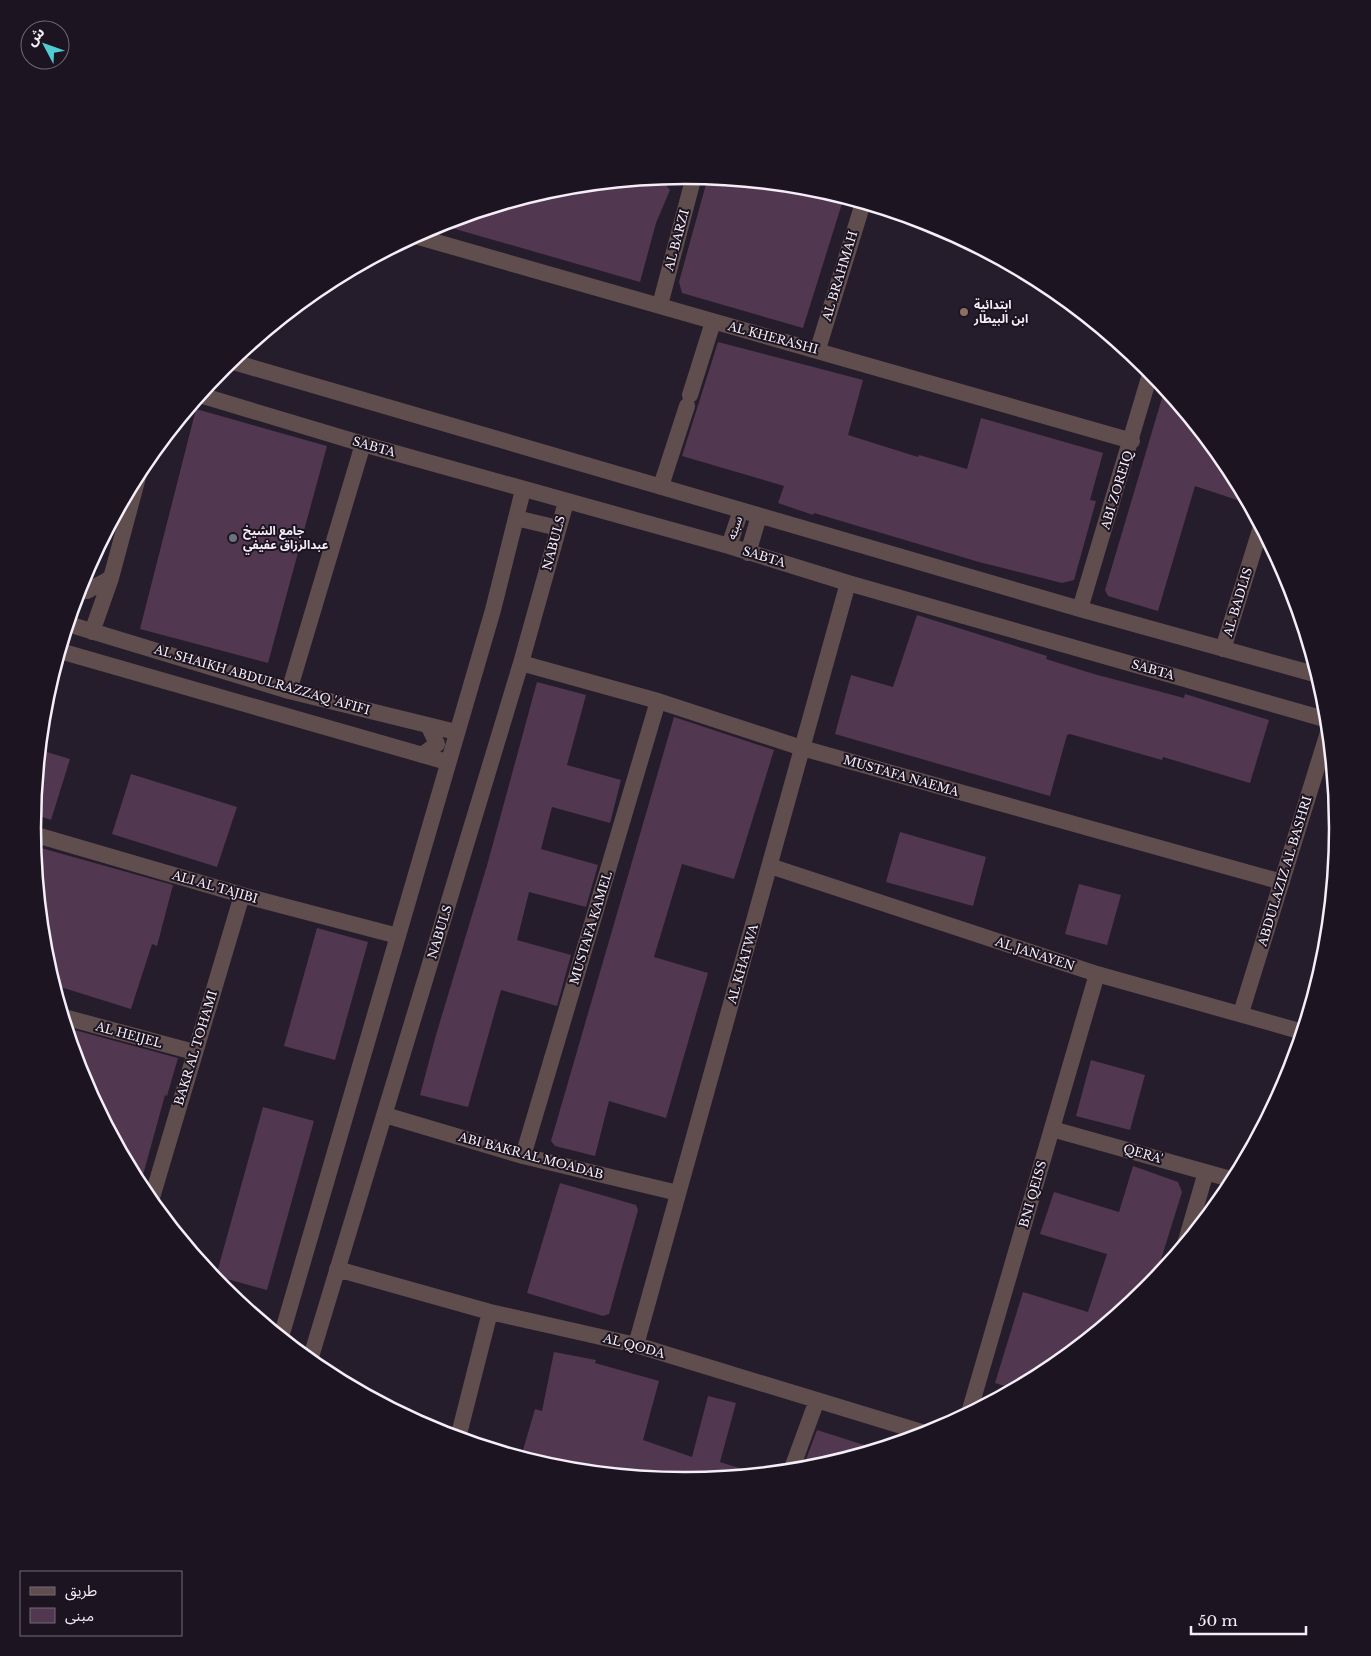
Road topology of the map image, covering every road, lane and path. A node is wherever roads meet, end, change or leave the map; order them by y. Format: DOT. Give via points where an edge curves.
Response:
graph roads {
  1 [pos="689,184"];
  2 [pos="861,209"];
  3 [pos="426,239"];
  4 [pos="660,305"];
  5 [pos="714,322"];
  6 [pos="818,349"];
  7 [pos="239,364"];
  8 [pos="1148,380"];
  9 [pos="207,397"];
  10 [pos="1132,440"];
  11 [pos="363,444"];
  12 [pos="661,486"];
  13 [pos="523,490"];
  14 [pos="132,499"];
  15 [pos="566,502"];
  16 [pos="741,510"];
  17 [pos="760,516"];
  18 [pos="516,518"];
  19 [pos="558,528"];
  20 [pos="1259,535"];
  21 [pos="729,546"];
  22 [pos="748,552"];
  23 [pos="111,578"];
  24 [pos="848,582"];
  25 [pos="87,590"];
  26 [pos="1080,609"];
  27 [pos="74,626"];
  28 [pos="92,632"];
  29 [pos="1223,649"];
  30 [pos="66,653"];
  31 [pos="521,663"];
  32 [pos="1311,673"];
  33 [pos="289,691"];
  34 [pos="658,701"];
  35 [pos="1320,718"];
  36 [pos="428,725"];
  37 [pos="456,732"];
  38 [pos="1324,745"];
  39 [pos="802,748"];
  40 [pos="422,755"];
  41 [pos="447,762"];
  42 [pos="41,836"];
  43 [pos="770,866"];
  44 [pos="1282,882"];
  45 [pos="242,895"];
  46 [pos="398,936"];
  47 [pos="1097,974"];
  48 [pos="1242,1013"];
  49 [pos="70,1019"];
  50 [pos="1297,1030"];
  51 [pos="194,1052"];
  52 [pos="385,1115"];
  53 [pos="1052,1129"];
  54 [pos="523,1156"];
  55 [pos="1206,1172"];
  56 [pos="1226,1178"];
  57 [pos="154,1191"];
  58 [pos="678,1193"];
  59 [pos="1189,1229"];
  60 [pos="337,1269"];
  61 [pos="490,1312"];
  62 [pos="283,1330"];
  63 [pos="636,1345"];
  64 [pos="312,1353"];
  65 [pos="817,1400"];
  66 [pos="971,1405"];
  67 [pos="914,1430"];
  68 [pos="460,1431"];
  69 [pos="794,1463"];
  1 -- 4 [label="street, AL BARZI"];
  2 -- 6 [label="street, AL BRAHMAH"];
  3 -- 4 [label="street, AL KHERASHI"];
  4 -- 5 [label="street, AL KHERASHI"];
  5 -- 6 [label="street, AL KHERASHI"];
  5 -- 12 [label="street"];
  6 -- 10 [label="street, AL KHERASHI"];
  7 -- 12 [label="street"];
  8 -- 10 [label="street, ABI ZOREIQ"];
  9 -- 11 [label="street, SABTA"];
  10 -- 26 [label="street, ABI ZOREIQ"];
  11 -- 13 [label="street, SABTA"];
  11 -- 33 [label="street"];
  12 -- 16 [label="street"];
  13 -- 15 [label="street, SABTA"];
  13 -- 18 [label="street"];
  14 -- 23 [label="street"];
  15 -- 19 [label="street, NABULS"];
  15 -- 21 [label="street, SABTA"];
  16 -- 17 [label="street"];
  16 -- 21 [label="street, سبته"];
  17 -- 22 [label="street, سبته"];
  17 -- 26 [label="street"];
  18 -- 19 [label="street"];
  18 -- 37 [label="street" via="493,610"];
  19 -- 31 [label="street, NABULS"];
  20 -- 29 [label="street, AL BADLIS"];
  21 -- 22 [label="street, SABTA"];
  22 -- 24 [label="street, SABTA"];
  23 -- 25 [label="street"];
  23 -- 28 [label="street"];
  24 -- 35 [label="street, SABTA"];
  24 -- 39 [label="street, AL KHATWA"];
  26 -- 29 [label="street"];
  27 -- 28 [label="street, AL SHAIKH ABDULRAZZAQ 'AFIFI"];
  28 -- 33 [label="street, AL SHAIKH ABDULRAZZAQ 'AFIFI"];
  29 -- 32 [label="street"];
  30 -- 40 [label="street"];
  31 -- 34 [label="street, MUSTAFA NAEMA"];
  31 -- 52 [label="street, NABULS"];
  33 -- 36 [label="street, AL SHAIKH ABDULRAZZAQ 'AFIFI"];
  34 -- 39 [label="street, MUSTAFA NAEMA"];
  34 -- 54 [label="street, MUSTAFA KAMEL"];
  36 -- 37 [label="street, AL SHAIKH ABDULRAZZAQ 'AFIFI"];
  36 -- 40 [label="street" via="437,744"];
  37 -- 41 [label="street"];
  38 -- 44 [label="street, ABDULAZIZ AL BASHRI"];
  39 -- 43 [label="street, AL KHATWA"];
  39 -- 44 [label="street, MUSTAFA NAEMA"];
  40 -- 41 [label="street"];
  41 -- 46 [label="street"];
  42 -- 45 [label="street, ALI AL TAJIBI"];
  43 -- 47 [label="street, AL JANAYEN"];
  43 -- 58 [label="street, AL KHATWA"];
  44 -- 48 [label="street, ABDULAZIZ AL BASHRI"];
  45 -- 46 [label="street, ALI AL TAJIBI"];
  45 -- 51 [label="street, BAKR AL TOHAMI"];
  46 -- 62 [label="street"];
  47 -- 48 [label="street, AL JANAYEN"];
  47 -- 53 [label="street, BNI QEISS"];
  48 -- 50 [label="street, AL JANAYEN"];
  49 -- 51 [label="street, AL HEIJEL"];
  51 -- 57 [label="street, BAKR AL TOHAMI"];
  52 -- 54 [label="street, ABI BAKR AL MOADAB"];
  52 -- 60 [label="street, NABULS"];
  53 -- 55 [label="street, QERA'"];
  53 -- 66 [label="street, BNI QEISS"];
  54 -- 58 [label="street, ABI BAKR AL MOADAB"];
  55 -- 56 [label="street, QERA'"];
  55 -- 59 [label="street"];
  58 -- 63 [label="street, AL KHATWA"];
  60 -- 61 [label="street, AL QODA"];
  60 -- 64 [label="street, NABULS"];
  61 -- 63 [label="street, AL QODA"];
  61 -- 68 [label="street"];
  63 -- 65 [label="street, AL QODA"];
  65 -- 67 [label="street, AL QODA"];
  65 -- 69 [label="street"];
}
